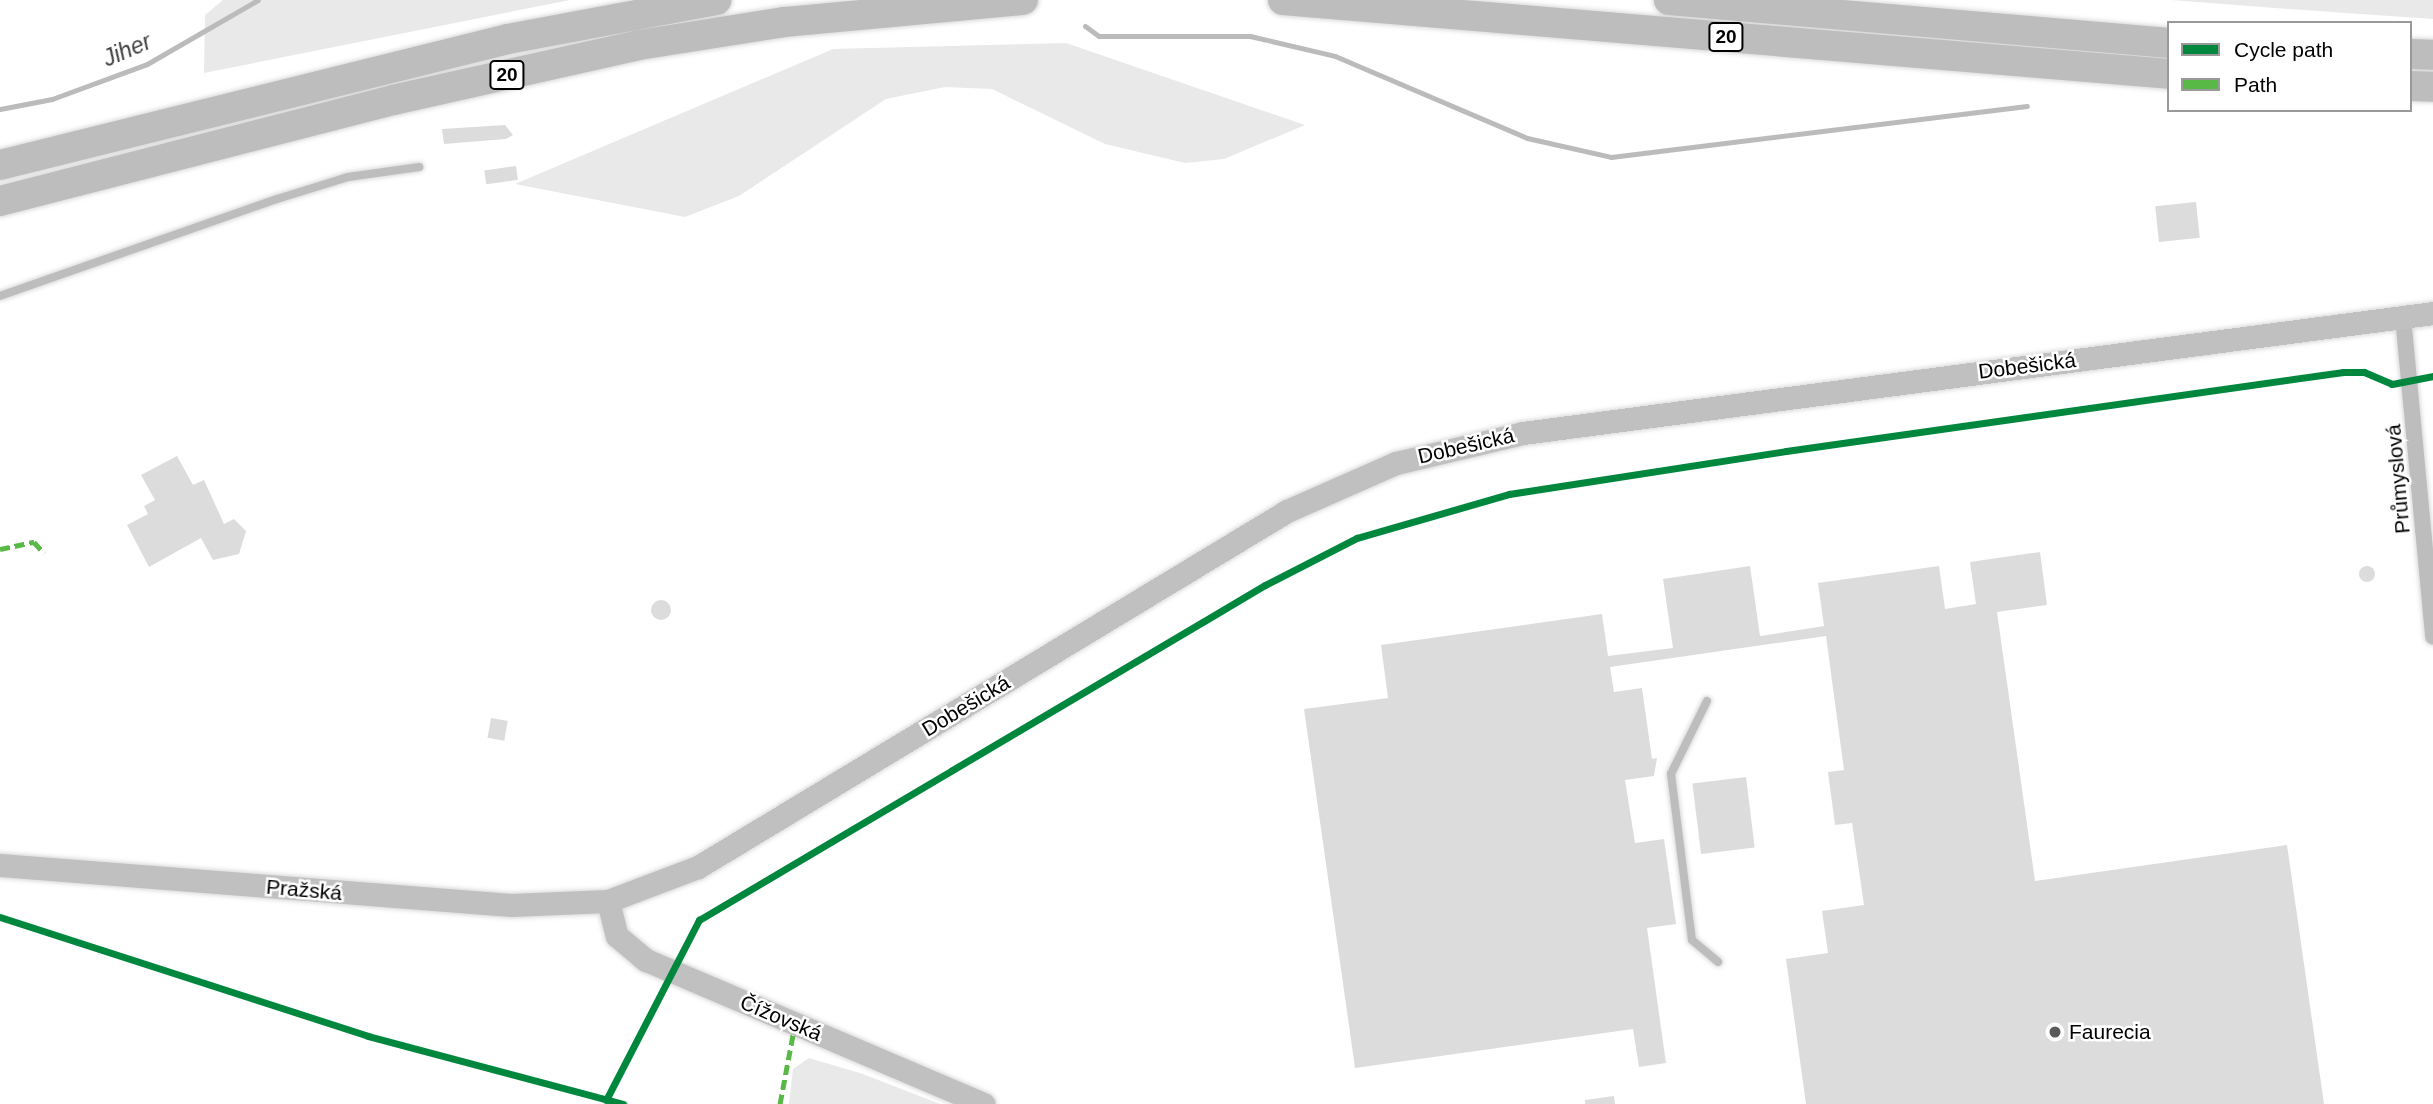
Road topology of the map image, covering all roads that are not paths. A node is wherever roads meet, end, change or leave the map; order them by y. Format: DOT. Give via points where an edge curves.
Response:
graph roads {
  1 [pos="716,0"];
  2 [pos="1023,0"];
  3 [pos="1283,0"];
  4 [pos="1669,0"];
  5 [pos="2167,43"];
  6 [pos="2412,54"];
  7 [pos="2433,55"];
  8 [pos="2167,74"];
  9 [pos="2412,86"];
  10 [pos="2433,87"];
  11 [pos="0,165"];
  12 [pos="419,167"];
  13 [pos="0,201"];
  14 [pos="0,296"];
  15 [pos="2433,313"];
  16 [pos="2403,317"];
  17 [pos="2433,637"];
  18 [pos="1707,701"];
  19 [pos="0,865"];
  20 [pos="608,901"];
  21 [pos="1718,962"];
  22 [pos="984,1104"];
  1 -- 11 [label="highway, 20" via="508,39"];
  2 -- 13 [label="highway, 20" via="785,22 639,45 393,100"];
  3 -- 8 [label="highway, 20"];
  4 -- 5 [label="highway, 20"];
  6 -- 7 [label="highway"];
  9 -- 10 [label="highway"];
  12 -- 14 [label="lane" via="348,177 289,195"];
  15 -- 16 [label="street, Dobešická"];
  16 -- 17 [label="street, Průmyslová"];
  16 -- 20 [label="street, Dobešická" via="1536,431 1396,463 1287,511 698,867"];
  18 -- 21 [label="lane" via="1671,774 1692,940"];
  19 -- 20 [label="street, Pražská" via="511,905"];
  20 -- 22 [label="street, Čížovská" via="617,936 646,960"];
}
